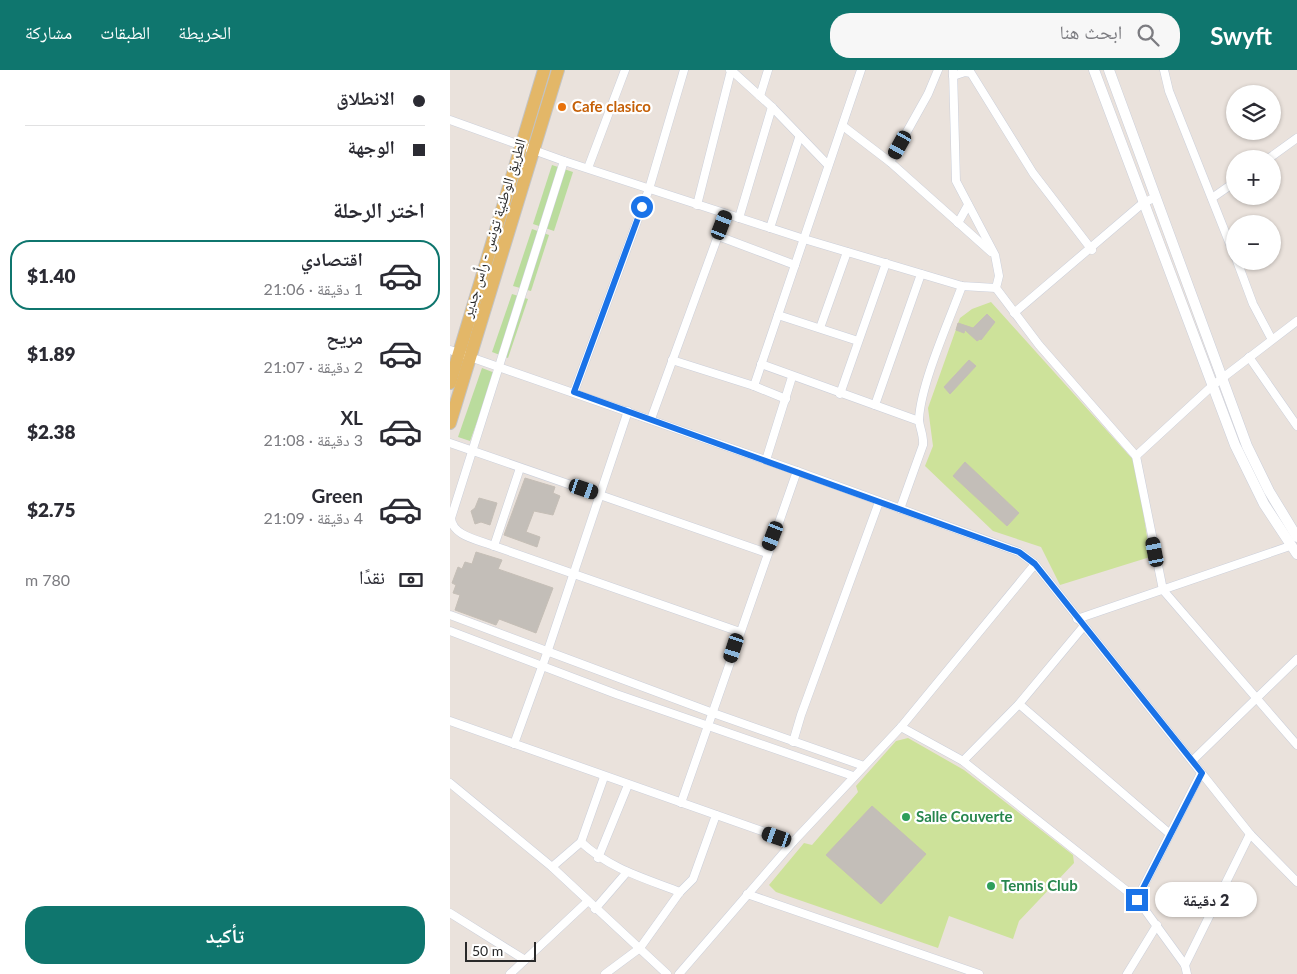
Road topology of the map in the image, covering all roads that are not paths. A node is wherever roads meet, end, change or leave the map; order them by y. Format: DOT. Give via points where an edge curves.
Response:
graph roads {
  1 [pos="544,70"];
  2 [pos="558,70"];
  3 [pos="625,70"];
  4 [pos="684,70"];
  5 [pos="731,70"];
  6 [pos="768,70"];
  7 [pos="861,70"];
  8 [pos="938,70"];
  9 [pos="1094,70"];
  10 [pos="1109,70"];
  11 [pos="1164,70"];
  12 [pos="953,73"];
  13 [pos="760,96"];
  14 [pos="772,108"];
  15 [pos="450,120"];
  16 [pos="843,126"];
  17 [pos="800,138"];
  18 [pos="1297,138"];
  19 [pos="528,149"];
  20 [pos="1280,150"];
  21 [pos="564,161"];
  22 [pos="890,162"];
  23 [pos="828,166"];
  24 [pos="588,168"];
  25 [pos="1226,188"];
  26 [pos="649,189"];
  27 [pos="1156,196"];
  28 [pos="1212,198"];
  29 [pos="1143,203"];
  30 [pos="697,205"];
  31 [pos="968,205"];
  32 [pos="726,214"];
  33 [pos="739,218"];
  34 [pos="958,223"];
  35 [pos="770,228"];
  36 [pos="1226,234"];
  37 [pos="718,236"];
  38 [pos="804,239"];
  39 [pos="1092,250"];
  40 [pos="847,252"];
  41 [pos="995,255"];
  42 [pos="886,264"];
  43 [pos="795,265"];
  44 [pos="1240,270"];
  45 [pos="921,274"];
  46 [pos="962,286"];
  47 [pos="996,288"];
  48 [pos="1014,314"];
  49 [pos="778,315"];
  50 [pos="1297,321"];
  51 [pos="820,328"];
  52 [pos="1271,338"];
  53 [pos="858,341"];
  54 [pos="460,353"];
  55 [pos="1249,357"];
  56 [pos="672,360"];
  57 [pos="761,364"];
  58 [pos="500,367"];
  59 [pos="792,377"];
  60 [pos="450,382"];
  61 [pos="1216,382"];
  62 [pos="754,386"];
  63 [pos="574,392"];
  64 [pos="840,394"];
  65 [pos="786,399"];
  66 [pos="875,406"];
  67 [pos="628,411"];
  68 [pos="651,419"];
  69 [pos="919,420"];
  70 [pos="450,423"];
  71 [pos="1297,426"];
  72 [pos="450,443"];
  73 [pos="473,451"];
  74 [pos="1136,456"];
  75 [pos="766,460"];
  76 [pos="520,468"];
  77 [pos="797,470"];
  78 [pos="600,494"];
  79 [pos="879,502"];
  80 [pos="900,509"];
  81 [pos="1297,537"];
  82 [pos="494,546"];
  83 [pos="1290,546"];
  84 [pos="767,552"];
  85 [pos="1297,554"];
  86 [pos="1035,564"];
  87 [pos="572,573"];
  88 [pos="1163,590"];
  89 [pos="450,615"];
  90 [pos="1077,619"];
  91 [pos="1083,627"];
  92 [pos="450,631"];
  93 [pos="740,632"];
  94 [pos="547,652"];
  95 [pos="1297,659"];
  96 [pos="542,666"];
  97 [pos="1255,698"];
  98 [pos="1018,704"];
  99 [pos="713,713"];
  100 [pos="450,721"];
  101 [pos="709,726"];
  102 [pos="901,728"];
  103 [pos="793,742"];
  104 [pos="514,744"];
  105 [pos="1297,745"];
  106 [pos="964,761"];
  107 [pos="1192,761"];
  108 [pos="864,766"];
  109 [pos="1202,773"];
  110 [pos="853,776"];
  111 [pos="604,777"];
  112 [pos="450,783"];
  113 [pos="628,785"];
  114 [pos="681,803"];
  115 [pos="716,815"];
  116 [pos="1170,834"];
  117 [pos="1250,834"];
  118 [pos="581,842"];
  119 [pos="793,842"];
  120 [pos="598,858"];
  121 [pos="552,867"];
  122 [pos="626,872"];
  123 [pos="1297,882"];
  124 [pos="680,892"];
  125 [pos="747,894"];
  126 [pos="1137,900"];
  127 [pos="588,901"];
  128 [pos="595,909"];
  129 [pos="450,913"];
  130 [pos="1158,925"];
  131 [pos="640,948"];
  132 [pos="525,960"];
  133 [pos="1185,965"];
  134 [pos="510,974"];
  135 [pos="605,974"];
  136 [pos="667,974"];
  137 [pos="678,974"];
  138 [pos="979,974"];
  139 [pos="1126,974"];
  140 [pos="1187,974"];
  1 -- 19 [label="main road, الطريق الوطنية تونس - رأس جدير"];
  2 -- 19 [label="main road, الطريق الوطنية تونس - رأس جدير"];
  3 -- 24 [label="street"];
  4 -- 26 [label="street"];
  5 -- 13 [label="street"];
  5 -- 30 [label="street"];
  6 -- 13 [label="street"];
  7 -- 16 [label="street"];
  8 -- 22 [label="street"];
  9 -- 29 [label="street"];
  10 -- 27 [label="street"];
  11 -- 28 [label="street" via="1169,92"];
  12 -- 31 [label="street" via="956,181"];
  12 -- 39 [label="street" via="971,74 1033,173"];
  13 -- 14 [label="street"];
  14 -- 17 [label="street"];
  14 -- 33 [label="street"];
  15 -- 19 [label="street"];
  16 -- 22 [label="street"];
  16 -- 23 [label="street"];
  17 -- 23 [label="street"];
  17 -- 35 [label="street"];
  18 -- 20 [label="street"];
  19 -- 21 [label="street"];
  19 -- 54 [label="main road, الطريق الوطنية تونس - رأس جدير"];
  21 -- 24 [label="street"];
  21 -- 58 [label="street"];
  22 -- 34 [label="street"];
  23 -- 38 [label="street"];
  24 -- 26 [label="street"];
  25 -- 28 [label="street"];
  26 -- 30 [label="street"];
  26 -- 63 [label="street"];
  27 -- 29 [label="street"];
  27 -- 61 [label="street"];
  28 -- 36 [label="street"];
  29 -- 39 [label="street"];
  29 -- 61 [label="street"];
  30 -- 32 [label="street"];
  31 -- 34 [label="street"];
  31 -- 41 [label="street"];
  32 -- 33 [label="street"];
  32 -- 37 [label="street"];
  33 -- 35 [label="street"];
  34 -- 41 [label="street"];
  35 -- 38 [label="street"];
  37 -- 43 [label="street"];
  37 -- 56 [label="street"];
  38 -- 40 [label="street"];
  38 -- 43 [label="street"];
  39 -- 48 [label="street"];
  40 -- 42 [label="street"];
  40 -- 51 [label="street"];
  41 -- 47 [label="street" via="999,276"];
  42 -- 45 [label="street"];
  42 -- 53 [label="street"];
  43 -- 49 [label="street"];
  44 -- 52 [label="street"];
  45 -- 46 [label="street"];
  45 -- 66 [label="street"];
  46 -- 47 [label="street"];
  46 -- 69 [label="street" via="926,385"];
  47 -- 48 [label="street"];
  48 -- 74 [label="street"];
  49 -- 51 [label="street"];
  49 -- 57 [label="street"];
  50 -- 52 [label="street"];
  51 -- 53 [label="street"];
  52 -- 55 [label="street"];
  53 -- 64 [label="street"];
  54 -- 58 [label="street"];
  54 -- 60 [label="main road, الطريق الوطنية تونس - رأس جدير"];
  54 -- 70 [label="main road, الطريق الوطنية تونس - رأس جدير"];
  55 -- 61 [label="street"];
  55 -- 71 [label="street"];
  56 -- 62 [label="street"];
  56 -- 68 [label="street"];
  57 -- 59 [label="street"];
  57 -- 62 [label="street"];
  58 -- 63 [label="street"];
  58 -- 73 [label="street"];
  59 -- 64 [label="street"];
  59 -- 65 [label="street"];
  61 -- 74 [label="street"];
  61 -- 81 [label="street" via="1261,477"];
  61 -- 83 [label="street" via="1250,477"];
  62 -- 65 [label="street"];
  63 -- 67 [label="street"];
  64 -- 66 [label="street"];
  65 -- 75 [label="street"];
  66 -- 69 [label="street"];
  67 -- 68 [label="street"];
  67 -- 78 [label="street"];
  68 -- 75 [label="street"];
  69 -- 80 [label="street" via="923,445"];
  72 -- 73 [label="street"];
  73 -- 76 [label="street"];
  73 -- 82 [label="street" via="451,518 452,525 456,531"];
  74 -- 88 [label="street"];
  75 -- 77 [label="street"];
  76 -- 78 [label="street"];
  76 -- 82 [label="street"];
  77 -- 79 [label="street"];
  77 -- 84 [label="street"];
  78 -- 84 [label="street"];
  78 -- 87 [label="street"];
  79 -- 80 [label="street"];
  79 -- 103 [label="street"];
  80 -- 86 [label="street" via="1019,552"];
  82 -- 87 [label="street"];
  83 -- 85 [label="street"];
  83 -- 88 [label="street"];
  84 -- 93 [label="street"];
  86 -- 90 [label="street"];
  86 -- 102 [label="street"];
  87 -- 93 [label="street"];
  87 -- 94 [label="street"];
  88 -- 90 [label="street"];
  88 -- 97 [label="street"];
  89 -- 94 [label="street"];
  90 -- 91 [label="street"];
  91 -- 98 [label="street"];
  91 -- 107 [label="street"];
  92 -- 96 [label="street"];
  93 -- 99 [label="street"];
  94 -- 96 [label="street"];
  94 -- 99 [label="street"];
  95 -- 97 [label="street"];
  96 -- 101 [label="street"];
  96 -- 104 [label="street"];
  97 -- 105 [label="street"];
  97 -- 107 [label="street"];
  98 -- 106 [label="street"];
  98 -- 116 [label="street"];
  99 -- 101 [label="street"];
  99 -- 103 [label="street"];
  100 -- 104 [label="street"];
  101 -- 110 [label="street"];
  101 -- 114 [label="street"];
  102 -- 106 [label="street"];
  102 -- 108 [label="street"];
  103 -- 108 [label="street"];
  104 -- 111 [label="street"];
  106 -- 126 [label="street"];
  107 -- 109 [label="street"];
  108 -- 110 [label="street"];
  109 -- 116 [label="street"];
  109 -- 117 [label="street"];
  110 -- 119 [label="street"];
  111 -- 113 [label="street"];
  111 -- 118 [label="street"];
  112 -- 121 [label="street"];
  113 -- 114 [label="street"];
  113 -- 120 [label="street"];
  114 -- 115 [label="street"];
  115 -- 119 [label="street"];
  115 -- 124 [label="street" via="697,872"];
  116 -- 126 [label="street"];
  117 -- 123 [label="street"];
  117 -- 133 [label="street"];
  118 -- 120 [label="street"];
  118 -- 121 [label="street"];
  119 -- 125 [label="street"];
  120 -- 122 [label="street"];
  121 -- 127 [label="street"];
  122 -- 124 [label="street"];
  122 -- 128 [label="street"];
  124 -- 131 [label="street"];
  125 -- 137 [label="street"];
  125 -- 138 [label="street"];
  126 -- 130 [label="street"];
  127 -- 128 [label="street"];
  127 -- 132 [label="street"];
  128 -- 131 [label="street"];
  129 -- 132 [label="street"];
  130 -- 133 [label="street"];
  130 -- 139 [label="street"];
  131 -- 135 [label="street"];
  131 -- 136 [label="street"];
  132 -- 134 [label="street"];
  133 -- 140 [label="street"];
}
